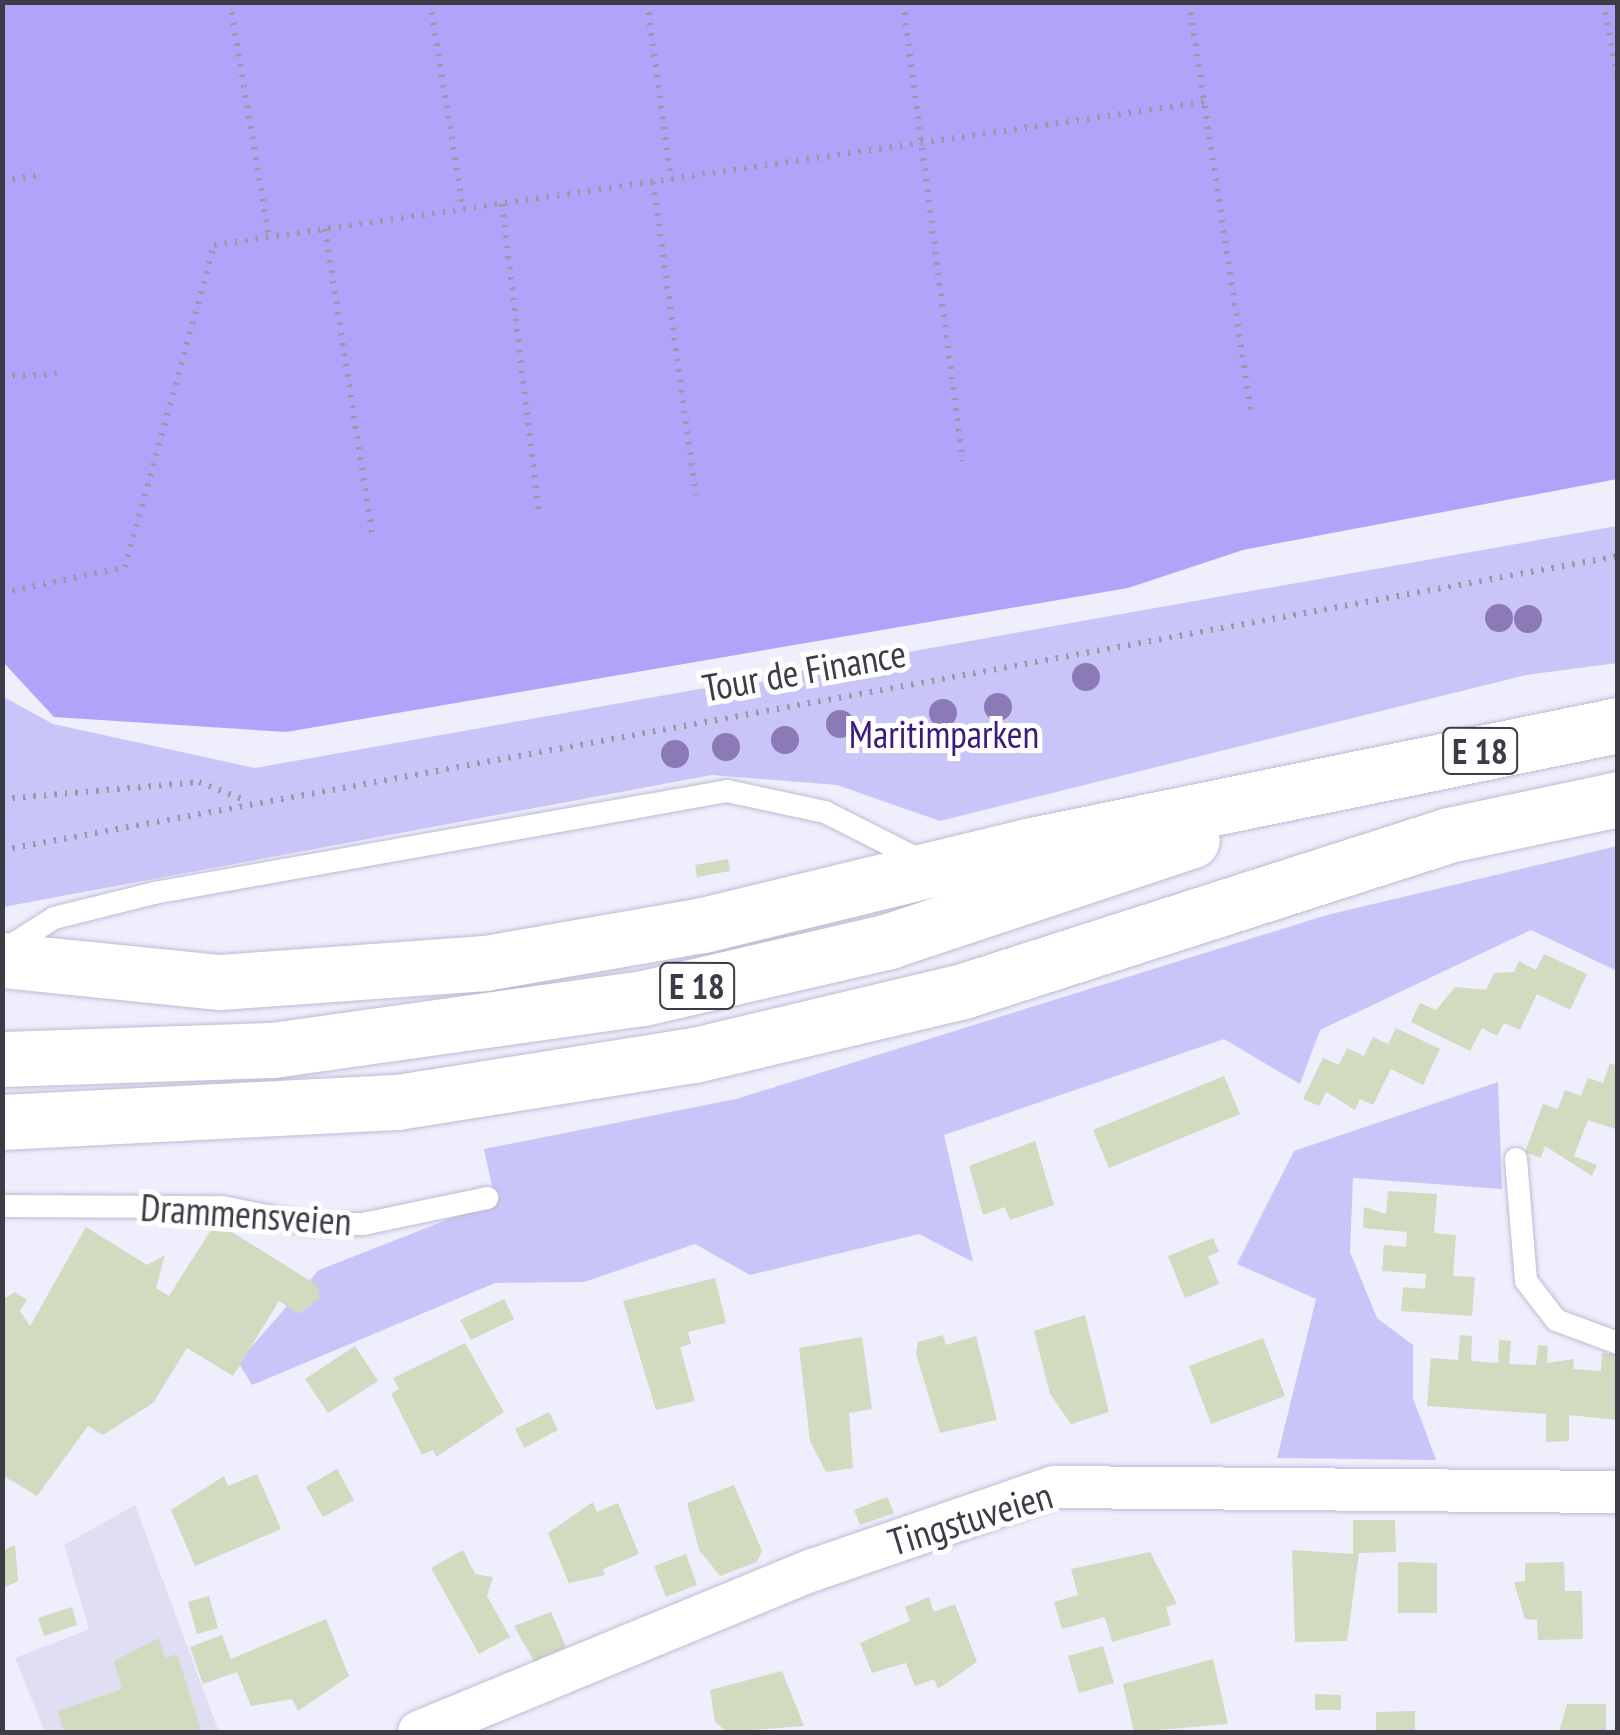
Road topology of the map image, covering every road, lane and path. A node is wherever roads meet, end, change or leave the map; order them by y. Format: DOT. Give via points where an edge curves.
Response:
graph roads {
  1 [pos="230,2"];
  2 [pos="430,2"];
  3 [pos="647,2"];
  4 [pos="903,2"];
  5 [pos="1190,2"];
  6 [pos="1603,2"];
  7 [pos="1618,78"];
  8 [pos="1204,102"];
  9 [pos="927,142"];
  10 [pos="40,175"];
  11 [pos="670,179"];
  12 [pos="2,181"];
  13 [pos="653,182"];
  14 [pos="502,204"];
  15 [pos="464,209"];
  16 [pos="325,229"];
  17 [pos="269,237"];
  18 [pos="58,374"];
  19 [pos="2,376"];
  20 [pos="1251,414"];
  21 [pos="963,461"];
  22 [pos="696,495"];
  23 [pos="539,514"];
  24 [pos="372,532"];
  25 [pos="1618,556"];
  26 [pos="2,593"];
  27 [pos="1618,725"];
  28 [pos="1365,781"];
  29 [pos="1618,799"];
  30 [pos="2,800"];
  31 [pos="248,801"];
  32 [pos="2,850"];
  33 [pos="938,870"];
  34 [pos="2,951"];
  35 [pos="2,960"];
  36 [pos="2,1060"];
  37 [pos="2,1122"];
  38 [pos="1516,1160"];
  39 [pos="488,1198"];
  40 [pos="2,1206"];
  41 [pos="1618,1343"];
  42 [pos="1618,1492"];
  43 [pos="419,1732"];
  1 -- 17 [label="path"];
  2 -- 15 [label="path"];
  3 -- 11 [label="path"];
  4 -- 9 [label="path"];
  5 -- 8 [label="path"];
  6 -- 7 [label="path"];
  8 -- 9 [label="path"];
  8 -- 20 [label="path"];
  9 -- 11 [label="path"];
  9 -- 21 [label="path"];
  10 -- 12 [label="path"];
  11 -- 13 [label="path"];
  13 -- 14 [label="path"];
  13 -- 22 [label="path"];
  14 -- 15 [label="path"];
  14 -- 23 [label="path"];
  15 -- 16 [label="path"];
  16 -- 17 [label="path"];
  16 -- 24 [label="path"];
  17 -- 26 [label="path" via="214,245 125,567"];
  18 -- 19 [label="path"];
  25 -- 31 [label="path, Tour de Finance"];
  27 -- 28 [label="highway, E 18"];
  28 -- 33 [label="highway"];
  28 -- 36 [label="highway, E 18" via="1054,893 644,998 273,1050"];
  29 -- 37 [label="highway, E 18" via="1449,835 960,992 711,1052 397,1102"];
  30 -- 31 [label="path" via="198,782"];
  31 -- 32 [label="path, Tour de Finance"];
  33 -- 34 [label="lane" via="825,812 727,791 154,893 54,918"];
  33 -- 35 [label="highway" via="593,947 382,976 220,982"];
  38 -- 41 [label="lane" via="1526,1281 1556,1320"];
  39 -- 40 [label="lane, Drammensveien" via="363,1224 307,1224 222,1207"];
  42 -- 43 [label="street, Tingstuveien" via="1054,1487 813,1570"];
}
